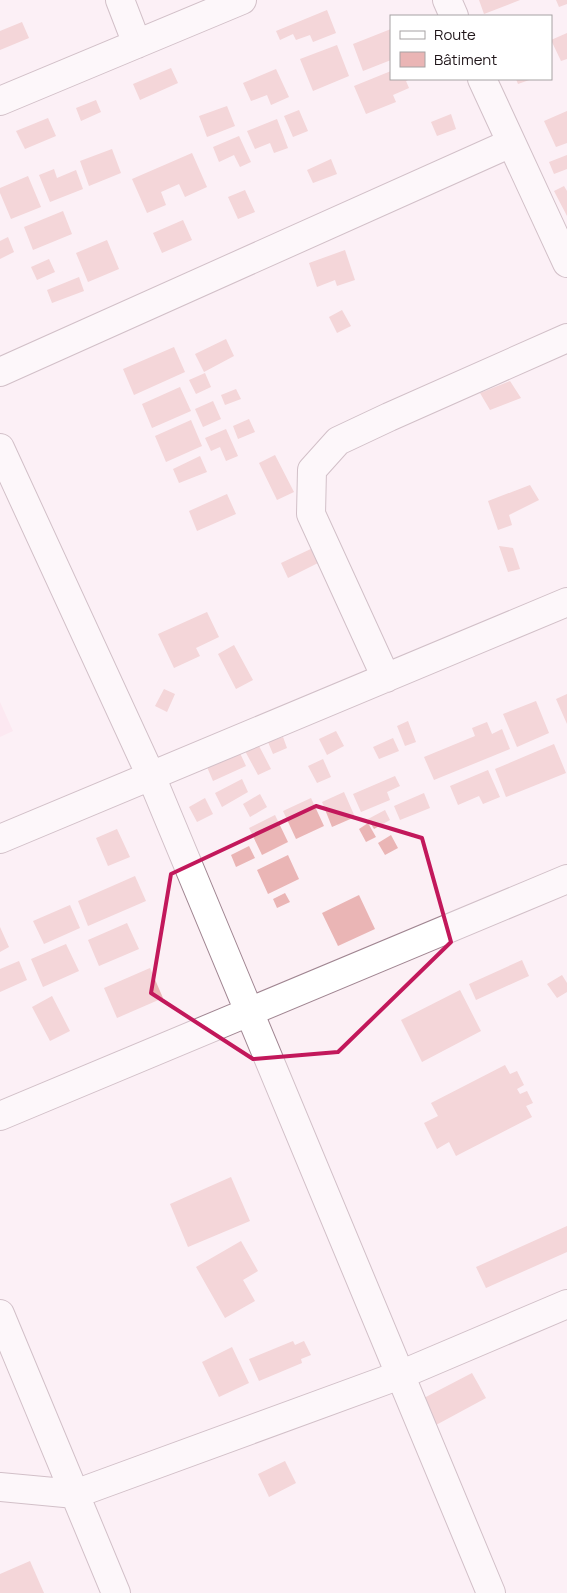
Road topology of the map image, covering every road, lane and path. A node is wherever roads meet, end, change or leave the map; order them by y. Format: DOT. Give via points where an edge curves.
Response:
graph roads {
  1 [pos="120,0"];
  2 [pos="242,0"];
  3 [pos="447,0"];
  4 [pos="454,15"];
  5 [pos="137,44"];
  6 [pos="482,80"];
  7 [pos="0,101"];
  8 [pos="511,143"];
  9 [pos="567,263"];
  10 [pos="567,338"];
  11 [pos="0,372"];
  12 [pos="0,448"];
  13 [pos="567,602"];
  14 [pos="386,678"];
  15 [pos="151,776"];
  16 [pos="0,839"];
  17 [pos="567,879"];
  18 [pos="249,1012"];
  19 [pos="0,1116"];
  20 [pos="567,1304"];
  21 [pos="0,1314"];
  22 [pos="400,1375"];
  23 [pos="0,1487"];
  24 [pos="75,1494"];
  25 [pos="116,1593"];
  26 [pos="491,1593"];
  1 -- 5 [label="street"];
  2 -- 5 [label="street"];
  3 -- 4 [label="street"];
  5 -- 7 [label="street"];
  6 -- 8 [label="street"];
  8 -- 9 [label="street"];
  8 -- 11 [label="street"];
  10 -- 14 [label="street" via="338,441 312,470 311,514"];
  12 -- 15 [label="street"];
  13 -- 14 [label="street"];
  14 -- 15 [label="street"];
  15 -- 16 [label="street"];
  15 -- 18 [label="street"];
  17 -- 18 [label="street"];
  18 -- 19 [label="street"];
  18 -- 22 [label="street"];
  20 -- 22 [label="street"];
  21 -- 24 [label="street"];
  22 -- 24 [label="street"];
  22 -- 26 [label="street"];
  23 -- 24 [label="street"];
  24 -- 25 [label="street"];
}
